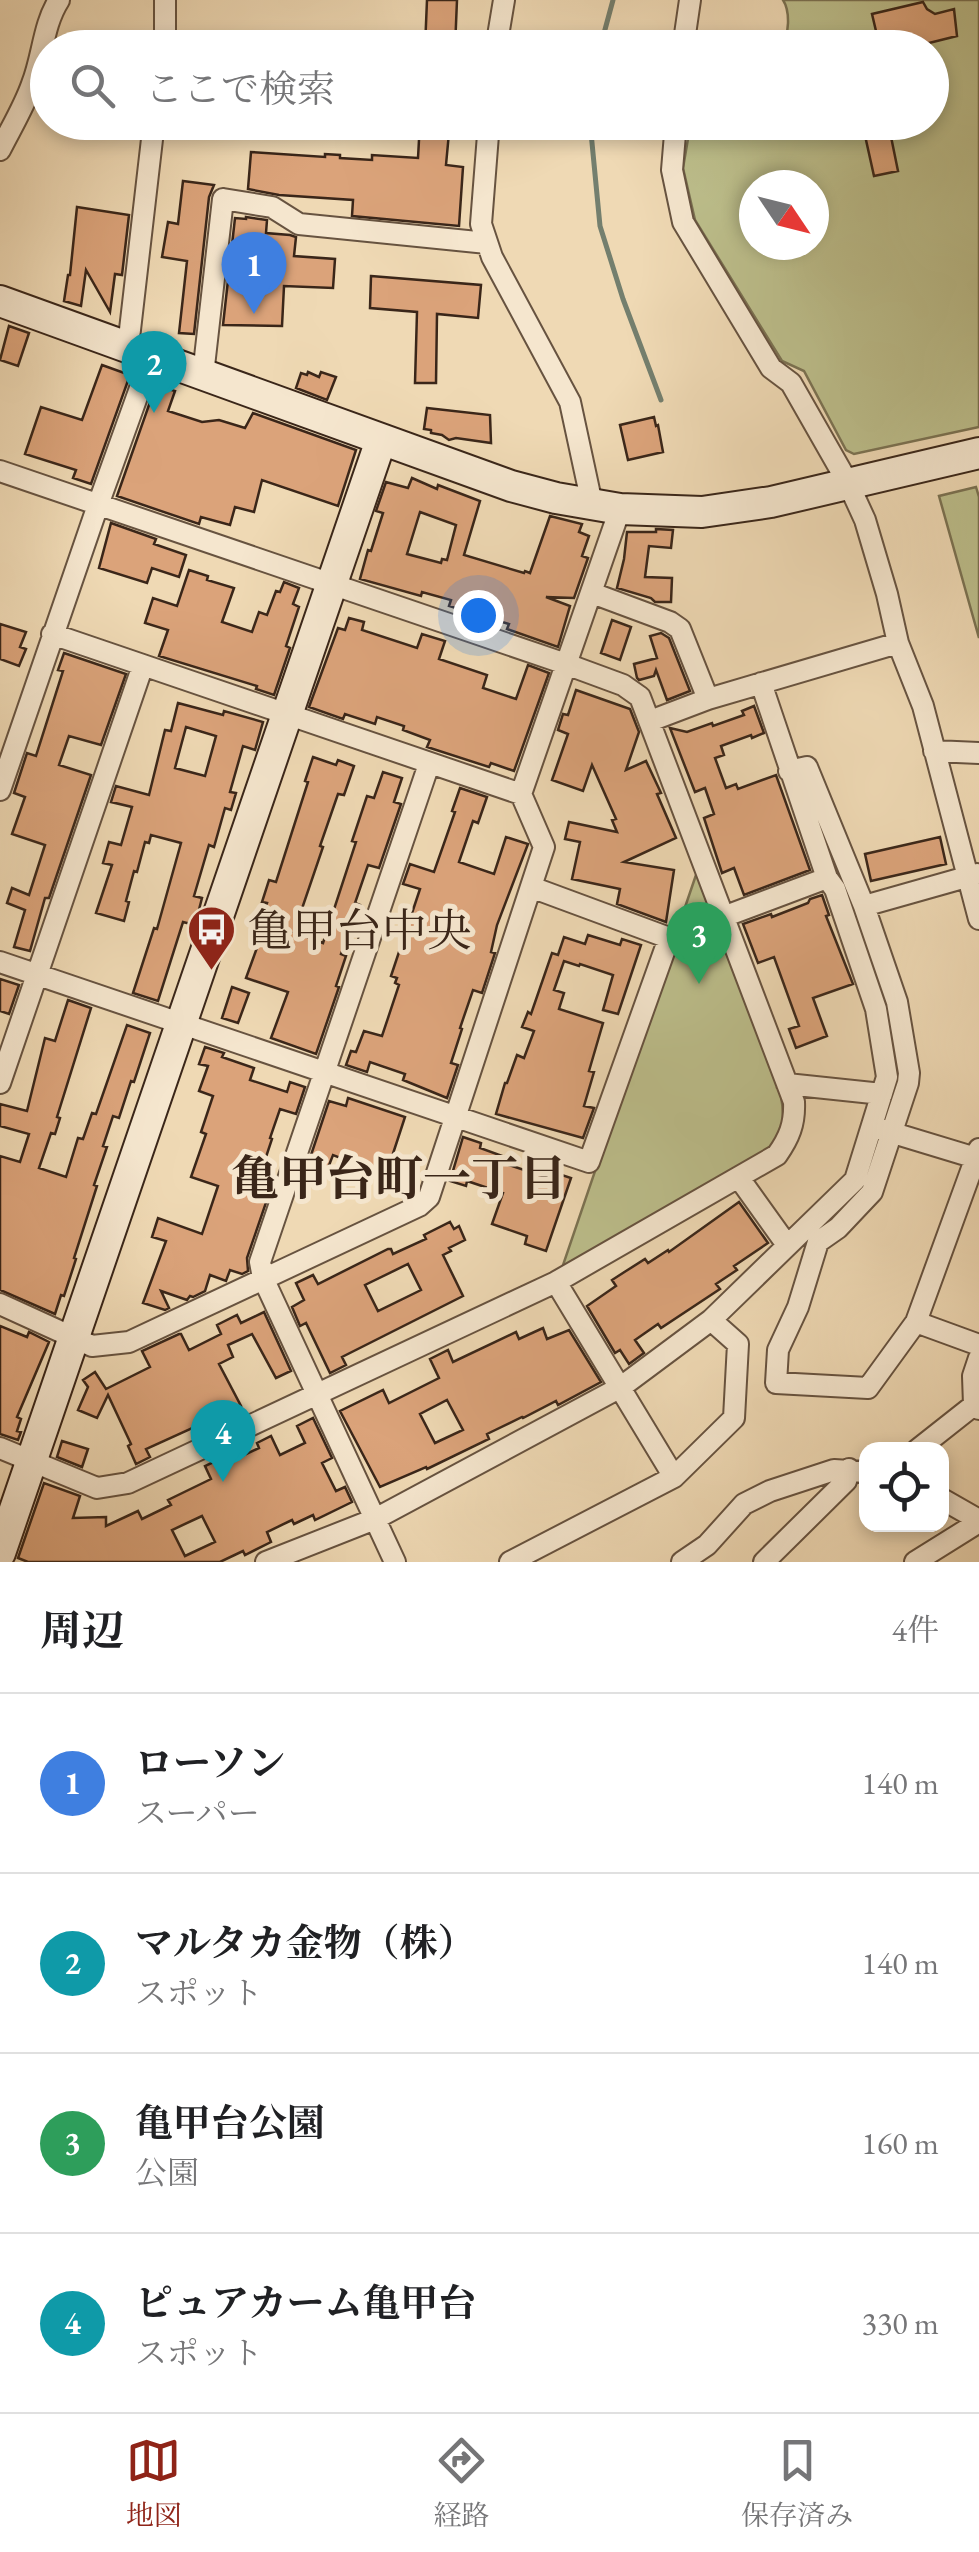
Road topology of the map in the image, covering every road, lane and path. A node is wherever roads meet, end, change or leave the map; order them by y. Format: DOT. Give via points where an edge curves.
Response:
graph roads {
  1 [pos="166,0"];
  2 [pos="504,0"];
  3 [pos="690,0"];
  4 [pos="51,5"];
  5 [pos="47,30"];
  6 [pos="165,30"];
  7 [pos="499,30"];
  8 [pos="686,30"];
  9 [pos="30,105"];
  10 [pos="153,140"];
  11 [pos="487,140"];
  12 [pos="674,140"];
  13 [pos="0,150"];
  14 [pos="487,243"];
  15 [pos="0,301"];
  16 [pos="140,351"];
  17 [pos="204,374"];
  18 [pos="382,440"];
  19 [pos="979,452"];
  20 [pos="0,472"];
  21 [pos="848,483"];
  22 [pos="98,505"];
  23 [pos="606,507"];
  24 [pos="331,585"];
  25 [pos="592,593"];
  26 [pos="52,634"];
  27 [pos="898,643"];
  28 [pos="566,664"];
  29 [pos="143,665"];
  30 [pos="760,684"];
  31 [pos="708,699"];
  32 [pos="286,714"];
  33 [pos="650,721"];
  34 [pos="934,750"];
  35 [pos="979,753"];
  36 [pos="429,764"];
  37 [pos="788,770"];
  38 [pos="0,790"];
  39 [pos="522,794"];
  40 [pos="973,875"];
  41 [pos="827,878"];
  42 [pos="531,887"];
  43 [pos="864,906"];
  44 [pos="723,917"];
  45 [pos="979,919"];
  46 [pos="0,962"];
  47 [pos="37,975"];
  48 [pos="180,1023"];
  49 [pos="325,1072"];
  50 [pos="0,1083"];
  51 [pos="787,1084"];
  52 [pos="882,1094"];
  53 [pos="455,1116"];
  54 [pos="882,1130"];
  55 [pos="978,1155"];
  56 [pos="740,1178"];
  57 [pos="787,1245"];
  58 [pos="263,1278"];
  59 [pos="556,1282"];
  60 [pos="0,1304"];
  61 [pos="711,1320"];
  62 [pos="916,1322"];
  63 [pos="73,1338"];
  64 [pos="979,1345"];
  65 [pos="979,1358"];
  66 [pos="621,1387"];
  67 [pos="318,1394"];
  68 [pos="976,1407"];
  69 [pos="928,1442"];
  70 [pos="0,1448"];
  71 [pos="30,1461"];
  72 [pos="858,1471"];
  73 [pos="674,1477"];
  74 [pos="949,1503"];
  75 [pos="375,1518"];
  76 [pos="979,1521"];
  77 [pos="0,1552"];
  78 [pos="266,1562"];
  79 [pos="396,1562"];
  80 [pos="510,1562"];
  81 [pos="682,1562"];
  82 [pos="764,1562"];
  83 [pos="915,1562"];
  1 -- 6 [label="street"];
  2 -- 7 [label="street"];
  3 -- 8 [label="street"];
  4 -- 5 [label="street"];
  9 -- 13 [label="street"];
  10 -- 16 [label="street"];
  11 -- 14 [label="street" via="480,224"];
  12 -- 21 [label="street" via="672,170 683,222 771,368 791,383"];
  14 -- 17 [label="street" via="299,224 272,207 222,199"];
  14 -- 23 [label="street" via="570,402"];
  15 -- 16 [label="street"];
  16 -- 17 [label="street"];
  16 -- 22 [label="street"];
  17 -- 18 [label="street"];
  18 -- 23 [label="street" via="511,486"];
  18 -- 24 [label="street"];
  19 -- 21 [label="street"];
  20 -- 22 [label="street"];
  21 -- 23 [label="street" via="702,512"];
  21 -- 27 [label="street" via="865,520"];
  22 -- 24 [label="street"];
  22 -- 26 [label="street"];
  23 -- 25 [label="street"];
  24 -- 28 [label="street"];
  24 -- 32 [label="street"];
  25 -- 28 [label="street"];
  25 -- 31 [label="street" via="680,629"];
  26 -- 29 [label="street"];
  26 -- 38 [label="street"];
  27 -- 30 [label="street"];
  27 -- 34 [label="street"];
  28 -- 33 [label="street" via="624,685 640,698"];
  28 -- 39 [label="street"];
  29 -- 32 [label="street"];
  29 -- 47 [label="street"];
  30 -- 31 [label="street"];
  30 -- 37 [label="street"];
  31 -- 33 [label="street"];
  32 -- 36 [label="street"];
  32 -- 48 [label="street"];
  33 -- 44 [label="street"];
  34 -- 35 [label="street"];
  34 -- 40 [label="street"];
  36 -- 39 [label="street"];
  36 -- 49 [label="street"];
  37 -- 41 [label="street"];
  37 -- 43 [label="street" via="807,768"];
  39 -- 42 [label="street" via="544,847"];
  40 -- 43 [label="street"];
  40 -- 45 [label="street"];
  41 -- 44 [label="street"];
  41 -- 52 [label="street" via="876,1009 887,1077"];
  42 -- 53 [label="street"];
  42 -- 53 [label="street" via="669,938 589,1162"];
  43 -- 54 [label="street" via="897,1002 909,1073"];
  44 -- 51 [label="street"];
  46 -- 47 [label="street"];
  47 -- 48 [label="street"];
  47 -- 50 [label="street"];
  48 -- 49 [label="street"];
  48 -- 63 [label="street"];
  49 -- 53 [label="street"];
  49 -- 58 [label="street" via="260,1262"];
  51 -- 52 [label="street"];
  51 -- 56 [label="street" via="794,1102 792,1130 776,1155"];
  52 -- 54 [label="street"];
  53 -- 58 [label="street" via="419,1206"];
  54 -- 55 [label="street"];
  54 -- 57 [label="street" via="855,1180"];
  54 -- 62 [label="street" via="872,1192 818,1242 778,1350 776,1383 868,1388"];
  55 -- 62 [label="street"];
  56 -- 57 [label="street"];
  56 -- 59 [label="street"];
  57 -- 61 [label="street"];
  58 -- 63 [label="street" via="129,1342 92,1346"];
  58 -- 67 [label="street"];
  59 -- 66 [label="street"];
  59 -- 67 [label="street"];
  60 -- 63 [label="street"];
  61 -- 66 [label="street"];
  61 -- 73 [label="street" via="738,1344 734,1418"];
  62 -- 64 [label="street"];
  63 -- 71 [label="street"];
  65 -- 68 [label="street"];
  66 -- 73 [label="street"];
  66 -- 75 [label="street"];
  67 -- 71 [label="street" via="128,1483 97,1488"];
  67 -- 75 [label="street"];
  68 -- 69 [label="street"];
  70 -- 71 [label="street"];
  71 -- 77 [label="street"];
  72 -- 81 [label="street" via="834,1470 744,1504"];
  72 -- 82 [label="street"];
  73 -- 80 [label="street"];
  74 -- 76 [label="street"];
  75 -- 78 [label="street"];
  75 -- 79 [label="street"];
  76 -- 83 [label="street"];
}
